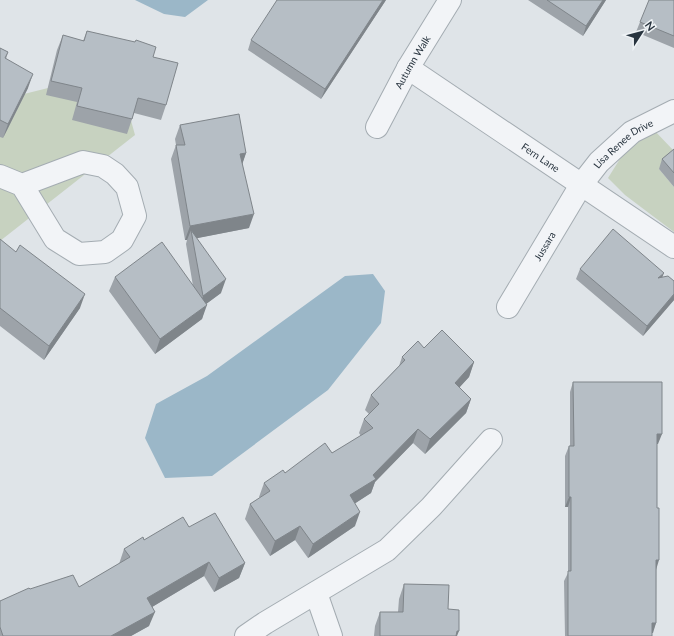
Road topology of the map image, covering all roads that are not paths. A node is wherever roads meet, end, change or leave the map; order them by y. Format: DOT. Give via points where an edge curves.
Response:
graph roads {
  1 [pos="450,0"];
  2 [pos="408,68"];
  3 [pos="674,111"];
  4 [pos="377,127"];
  5 [pos="0,176"];
  6 [pos="22,185"];
  7 [pos="581,185"];
  8 [pos="674,247"];
  9 [pos="508,307"];
  10 [pos="491,440"];
  11 [pos="316,593"];
  12 [pos="246,636"];
  13 [pos="331,636"];
  1 -- 2 [label="street, Autumn Walk"];
  2 -- 4 [label="street, Autumn Walk"];
  2 -- 7 [label="street, Fern Lane"];
  3 -- 7 [label="street, Lisa Renee Drive" via="632,132 599,162"];
  5 -- 6 [label="street"];
  6 -- 6 [label="street" via="55,239 79,254 105,252 122,240 135,216 127,186 103,166 83,162"];
  7 -- 8 [label="street, Fern Lane"];
  7 -- 9 [label="street, Jussara"];
  10 -- 11 [label="street" via="431,507 387,550"];
  11 -- 12 [label="street"];
  11 -- 13 [label="street"];
}
